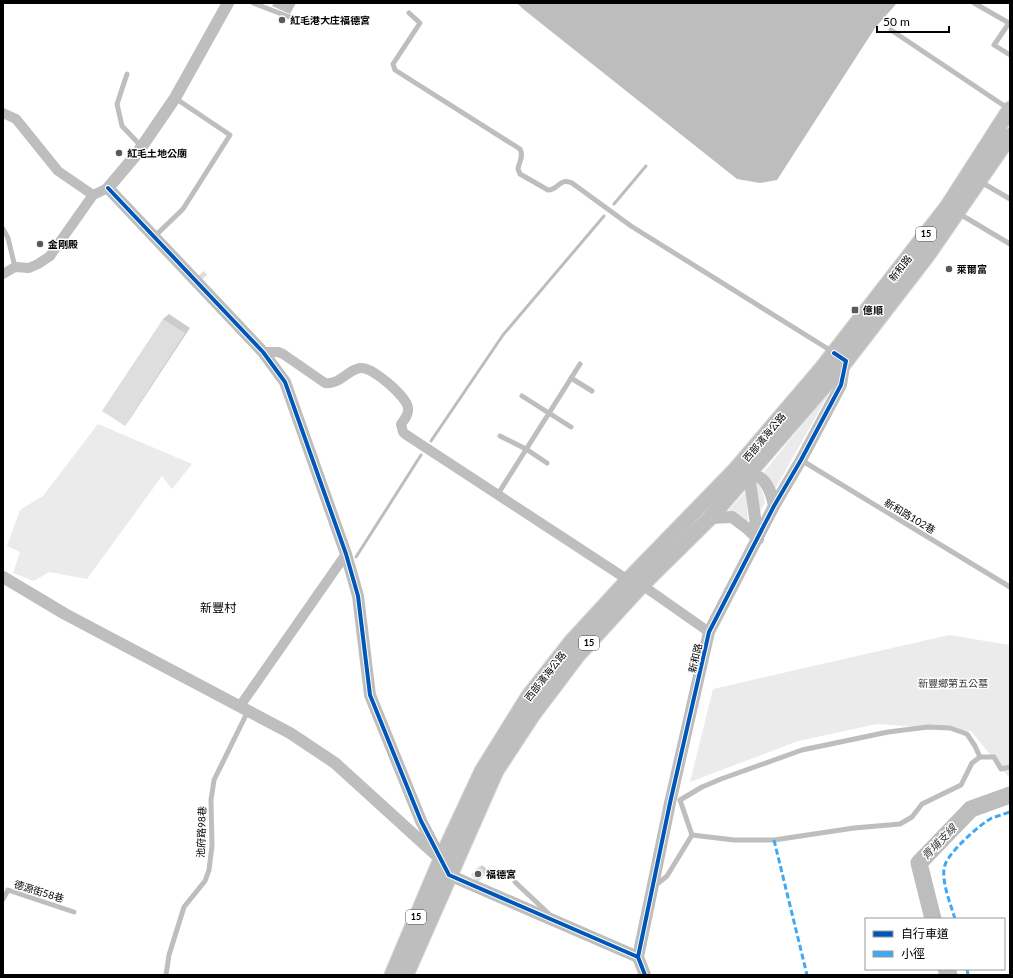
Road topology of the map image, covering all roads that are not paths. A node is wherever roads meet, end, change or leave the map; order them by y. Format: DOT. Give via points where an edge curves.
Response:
graph roads {
  1 [pos="228,3"];
  2 [pos="253,3"];
  3 [pos="974,3"];
  4 [pos="409,13"];
  5 [pos="300,21"];
  6 [pos="891,30"];
  7 [pos="1010,54"];
  8 [pos="127,74"];
  9 [pos="175,98"];
  10 [pos="1010,110"];
  11 [pos="3,113"];
  12 [pos="1008,142"];
  13 [pos="142,147"];
  14 [pos="980,181"];
  15 [pos="108,188"];
  16 [pos="93,195"];
  17 [pos="1010,199"];
  18 [pos="952,210"];
  19 [pos="3,229"];
  20 [pos="154,237"];
  21 [pos="1010,244"];
  22 [pos="15,267"];
  23 [pos="3,274"];
  24 [pos="263,352"];
  25 [pos="840,357"];
  26 [pos="580,364"];
  27 [pos="571,378"];
  28 [pos="592,391"];
  29 [pos="522,396"];
  30 [pos="549,412"];
  31 [pos="571,427"];
  32 [pos="500,436"];
  33 [pos="526,449"];
  34 [pos="801,460"];
  35 [pos="547,463"];
  36 [pos="742,472"];
  37 [pos="498,494"];
  38 [pos="774,506"];
  39 [pos="710,518"];
  40 [pos="758,539"];
  41 [pos="346,554"];
  42 [pos="3,577"];
  43 [pos="635,582"];
  44 [pos="1010,587"];
  45 [pos="709,632"];
  46 [pos="244,708"];
  47 [pos="980,757"];
  48 [pos="1010,767"];
  49 [pos="675,802"];
  50 [pos="692,835"];
  51 [pos="441,859"];
  52 [pos="449,875"];
  53 [pos="515,882"];
  54 [pos="652,888"];
  55 [pos="3,899"];
  56 [pos="74,912"];
  57 [pos="557,922"];
  58 [pos="638,956"];
  59 [pos="166,975"];
  60 [pos="392,975"];
  61 [pos="406,975"];
  62 [pos="645,975"];
  1 -- 9 [label="street"];
  2 -- 5 [label="lane"];
  3 -- 7 [label="lane" via="1009,23 994,45"];
  4 -- 25 [label="lane" via="420,23 398,54 393,64 395,70 520,149 520,174 548,190 554,189 561,182 572,183 631,226"];
  6 -- 10 [label="lane"];
  8 -- 13 [label="lane" via="117,104 122,126"];
  9 -- 13 [label="street"];
  9 -- 20 [label="lane" via="230,135 183,209"];
  10 -- 18 [label="main road, 新和路 / 15"];
  11 -- 16 [label="street" via="16,119 58,171"];
  12 -- 14 [label="main road, 新和路 / 15"];
  13 -- 15 [label="street"];
  14 -- 17 [label="lane"];
  14 -- 18 [label="main road, 新和路 / 15"];
  15 -- 16 [label="street"];
  15 -- 20 [label="street"];
  16 -- 22 [label="street" via="50,256 29,268"];
  18 -- 21 [label="lane"];
  18 -- 25 [label="main road, 新和路 / 15" via="927,256"];
  19 -- 22 [label="lane" via="8,238"];
  20 -- 24 [label="street"];
  22 -- 23 [label="street"];
  24 -- 37 [label="street" via="282,354 325,383 332,384 360,368 374,372 406,401 408,415 401,424 403,432"];
  24 -- 41 [label="street" via="285,382"];
  25 -- 34 [label="street, 新和路" via="841,385"];
  25 -- 36 [label="main road, 西部濱海公路 / 15"];
  25 -- 36 [label="main road, 西部濱海公路 / 15" via="752,451"];
  26 -- 27 [label="lane"];
  27 -- 28 [label="lane"];
  27 -- 30 [label="lane"];
  29 -- 30 [label="lane"];
  30 -- 31 [label="lane"];
  30 -- 33 [label="lane"];
  32 -- 33 [label="lane"];
  33 -- 35 [label="lane"];
  33 -- 37 [label="lane"];
  34 -- 38 [label="street, 新和路"];
  34 -- 44 [label="lane, 新和路102巷"];
  36 -- 38 [label="street" via="759,478 767,485"];
  36 -- 39 [label="main road, 西部濱海公路 / 15"];
  36 -- 40 [label="street"];
  36 -- 43 [label="main road, 西部濱海公路 / 15"];
  37 -- 43 [label="street"];
  38 -- 40 [label="street, 新和路"];
  39 -- 40 [label="street" via="732,517"];
  39 -- 43 [label="main road, 西部濱海公路 / 15"];
  40 -- 45 [label="street, 新和路"];
  41 -- 46 [label="street"];
  41 -- 51 [label="street" via="358,596 370,695 421,821"];
  42 -- 46 [label="street" via="65,614"];
  43 -- 45 [label="street"];
  43 -- 51 [label="main road, 西部濱海公路 / 15" via="571,642 528,697 482,771"];
  43 -- 52 [label="main road, 西部濱海公路 / 15" via="532,716 496,771"];
  45 -- 49 [label="street, 新和路"];
  46 -- 51 [label="street" via="290,733 335,763"];
  46 -- 59 [label="lane, 池府路98巷" via="214,780 209,870 205,881 184,906 169,955"];
  47 -- 48 [label="lane" via="994,757 1001,769"];
  47 -- 49 [label="lane" via="967,734 950,728 914,728 802,750 721,779"];
  47 -- 50 [label="lane" via="972,762 961,785 922,804 912,817 900,824 774,840 734,840"];
  49 -- 50 [label="lane"];
  49 -- 54 [label="street, 新和路"];
  50 -- 54 [label="lane" via="667,876"];
  51 -- 52 [label="street"];
  51 -- 60 [label="main road, 西部濱海公路 / 15"];
  52 -- 57 [label="street"];
  52 -- 61 [label="main road, 西部濱海公路 / 15"];
  53 -- 57 [label="lane"];
  54 -- 58 [label="street, 新和路"];
  55 -- 56 [label="lane, 德源街58巷" via="8,890"];
  57 -- 58 [label="street"];
  58 -- 62 [label="street"];
}
